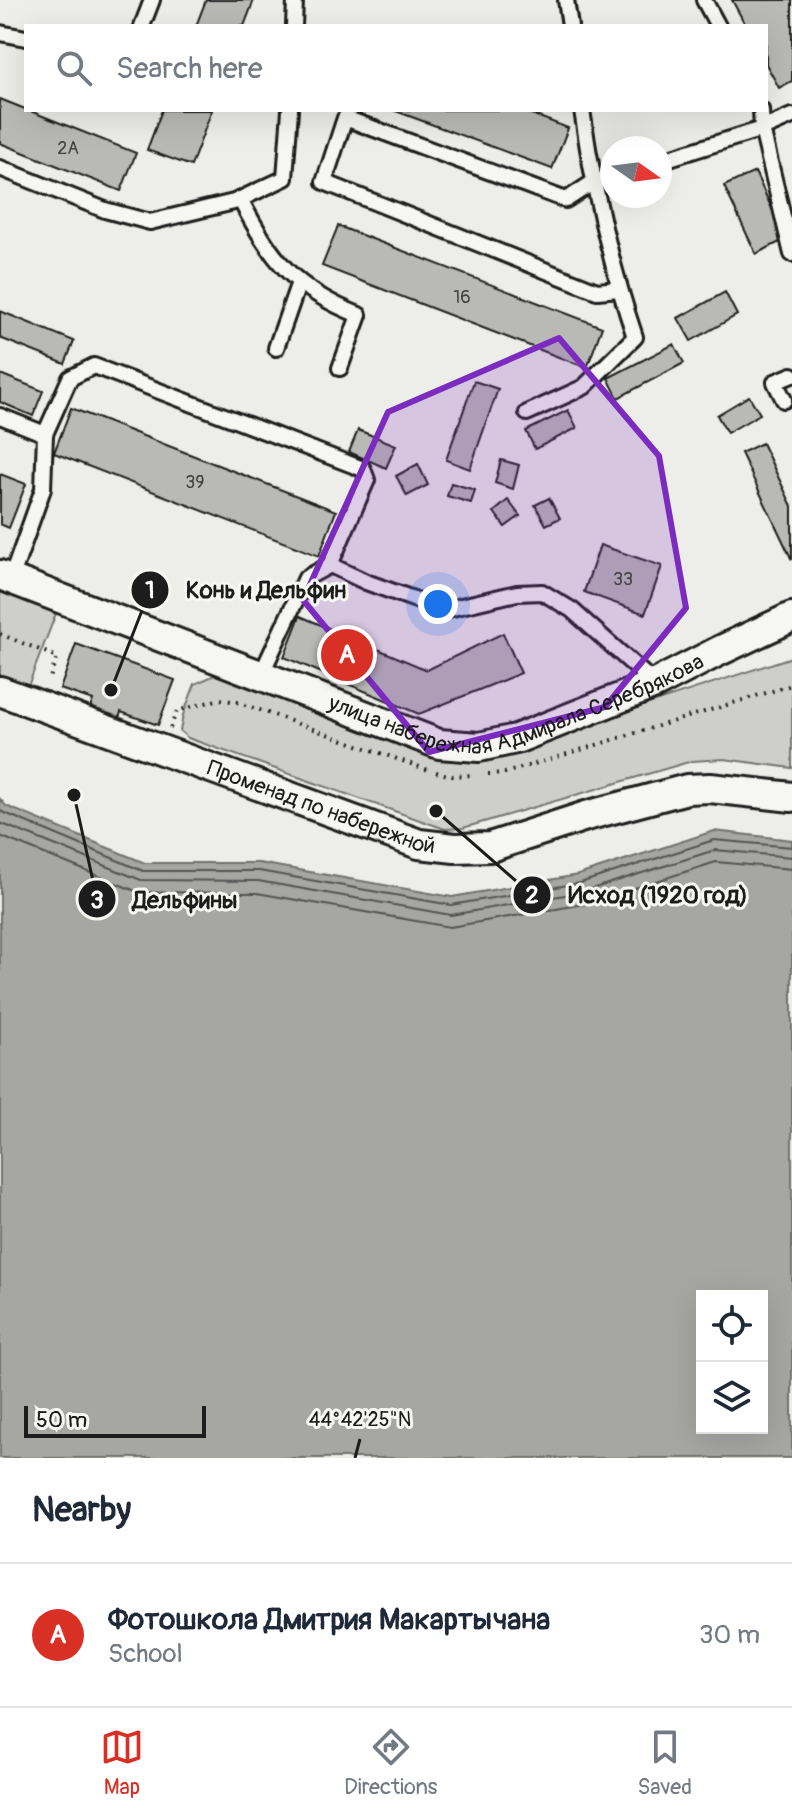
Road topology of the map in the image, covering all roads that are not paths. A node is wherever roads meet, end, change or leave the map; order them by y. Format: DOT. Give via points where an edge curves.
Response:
graph roads {
  1 [pos="152,0"];
  2 [pos="295,0"];
  3 [pos="566,0"];
  4 [pos="704,0"];
  5 [pos="143,24"];
  6 [pos="294,24"];
  7 [pos="570,24"];
  8 [pos="717,24"];
  9 [pos="0,33"];
  10 [pos="24,38"];
  11 [pos="290,112"];
  12 [pos="582,112"];
  13 [pos="761,112"];
  14 [pos="792,116"];
  15 [pos="762,129"];
  16 [pos="672,157"];
  17 [pos="0,168"];
  18 [pos="600,181"];
  19 [pos="592,183"];
  20 [pos="240,199"];
  21 [pos="792,254"];
  22 [pos="299,282"];
  23 [pos="619,289"];
  24 [pos="276,348"];
  25 [pos="340,368"];
  26 [pos="792,375"];
  27 [pos="784,400"];
  28 [pos="527,413"];
  29 [pos="0,416"];
  30 [pos="45,434"];
  31 [pos="330,565"];
  32 [pos="5,577"];
  33 [pos="792,617"];
  34 [pos="792,629"];
  35 [pos="719,651"];
  36 [pos="261,675"];
  37 [pos="655,684"];
  38 [pos="0,691"];
  39 [pos="792,797"];
  1 -- 5 [label="lane"];
  2 -- 6 [label="lane"];
  3 -- 7 [label="lane"];
  4 -- 8 [label="lane"];
  9 -- 10 [label="lane"];
  11 -- 20 [label="lane" via="285,178"];
  12 -- 19 [label="lane"];
  13 -- 15 [label="lane"];
  14 -- 15 [label="lane"];
  15 -- 16 [label="lane"];
  15 -- 21 [label="lane"];
  17 -- 20 [label="lane" via="150,222"];
  18 -- 19 [label="lane"];
  19 -- 23 [label="lane"];
  19 -- 23 [label="lane" via="566,200 345,118 324,182 597,291"];
  20 -- 22 [label="lane" via="282,268"];
  22 -- 24 [label="lane"];
  22 -- 25 [label="lane" via="359,315"];
  23 -- 28 [label="lane" via="635,337 584,387"];
  26 -- 27 [label="lane" via="775,382"];
  29 -- 30 [label="lane"];
  30 -- 31 [label="lane" via="70,378 94,366 363,469 367,480"];
  30 -- 32 [label="lane" via="43,489"];
  31 -- 36 [label="lane" via="306,578"];
  31 -- 37 [label="lane" via="444,610 542,592 572,610"];
  32 -- 36 [label="street, улица набережная Адмирала Серебрякова"];
  33 -- 35 [label="street, улица набережная Адмирала Серебрякова"];
  34 -- 35 [label="street, улица набережная Адмирала Серебрякова"];
  35 -- 37 [label="street, улица набережная Адмирала Серебрякова"];
  36 -- 37 [label="street, улица набережная Адмирала Серебрякова" via="439,744 479,747 516,739"];
  38 -- 39 [label="street, Променад по набережной" via="419,844 490,847 687,789"];
}
